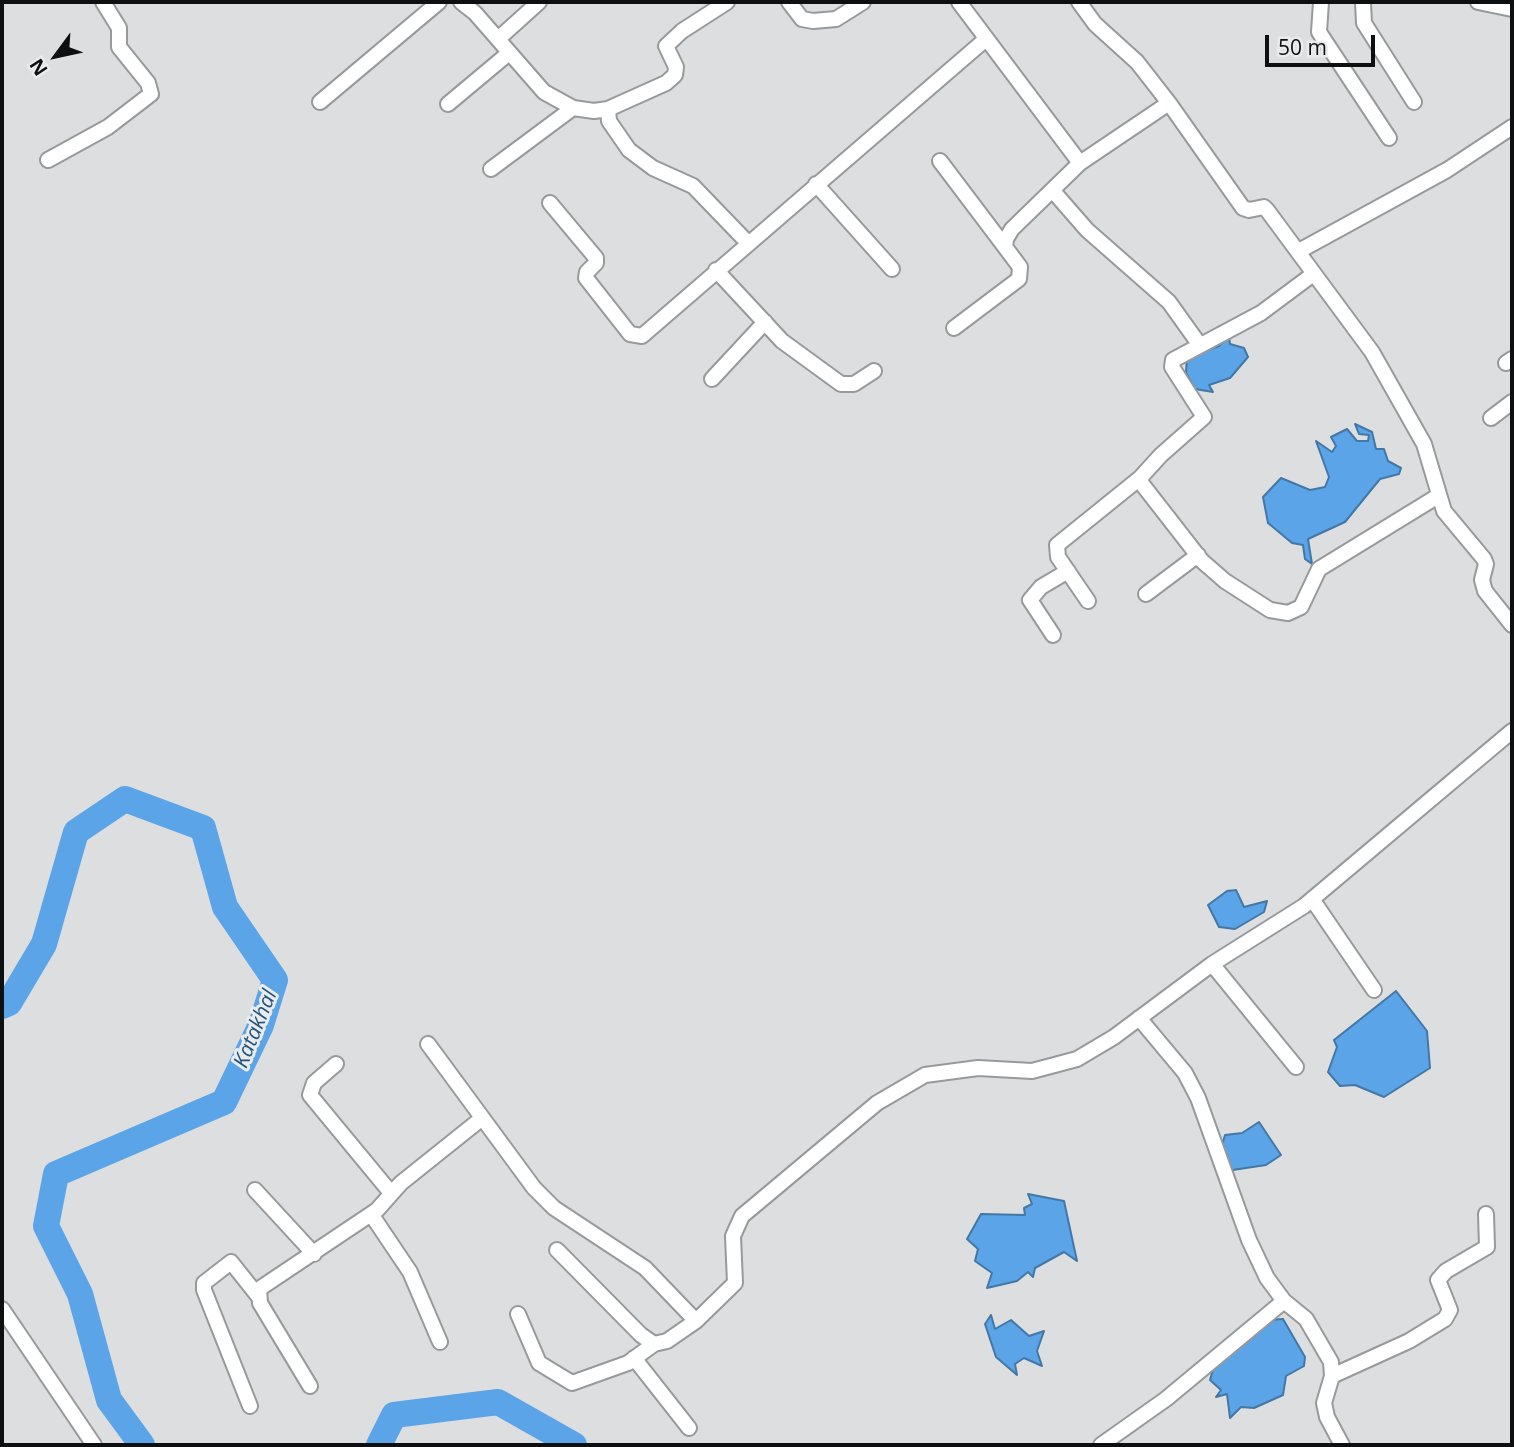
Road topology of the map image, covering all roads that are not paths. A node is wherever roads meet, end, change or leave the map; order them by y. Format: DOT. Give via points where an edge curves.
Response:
graph roads {
  1 [pos="103,2"];
  2 [pos="439,2"];
  3 [pos="461,2"];
  4 [pos="540,2"];
  5 [pos="727,2"];
  6 [pos="789,2"];
  7 [pos="863,2"];
  8 [pos="959,2"];
  9 [pos="1079,2"];
  10 [pos="1478,2"];
  11 [pos="1320,6"];
  12 [pos="1363,8"];
  13 [pos="1512,9"];
  14 [pos="498,39"];
  15 [pos="986,39"];
  16 [pos="509,53"];
  17 [pos="320,102"];
  18 [pos="1414,102"];
  19 [pos="1169,103"];
  20 [pos="448,104"];
  21 [pos="573,108"];
  22 [pos="608,109"];
  23 [pos="1512,127"];
  24 [pos="1389,138"];
  25 [pos="48,160"];
  26 [pos="940,161"];
  27 [pos="1080,163"];
  28 [pos="491,169"];
  29 [pos="816,184"];
  30 [pos="1054,191"];
  31 [pos="550,203"];
  32 [pos="748,243"];
  33 [pos="1005,247"];
  34 [pos="1299,251"];
  35 [pos="892,269"];
  36 [pos="716,270"];
  37 [pos="1312,275"];
  38 [pos="765,322"];
  39 [pos="954,328"];
  40 [pos="1199,344"];
  41 [pos="874,371"];
  42 [pos="712,379"];
  43 [pos="1512,402"];
  44 [pos="1491,418"];
  45 [pos="1140,478"];
  46 [pos="1438,496"];
  47 [pos="1198,555"];
  48 [pos="1068,570"];
  49 [pos="1146,594"];
  50 [pos="1088,601"];
  51 [pos="1512,625"];
  52 [pos="1053,635"];
  53 [pos="1512,731"];
  54 [pos="1312,900"];
  55 [pos="1212,964"];
  56 [pos="1374,990"];
  57 [pos="1139,1018"];
  58 [pos="428,1044"];
  59 [pos="336,1064"];
  60 [pos="1296,1067"];
  61 [pos="481,1119"];
  62 [pos="255,1189"];
  63 [pos="391,1193"];
  64 [pos="371,1214"];
  65 [pos="1486,1214"];
  66 [pos="557,1250"];
  67 [pos="314,1254"];
  68 [pos="258,1296"];
  69 [pos="1284,1301"];
  70 [pos="2,1309"];
  71 [pos="518,1314"];
  72 [pos="696,1321"];
  73 [pos="440,1342"];
  74 [pos="654,1344"];
  75 [pos="634,1358"];
  76 [pos="1332,1377"];
  77 [pos="310,1386"];
  78 [pos="250,1406"];
  79 [pos="689,1428"];
  80 [pos="94,1445"];
  81 [pos="1101,1445"];
  82 [pos="1342,1445"];
  1 -- 25 [label="street" via="119,28 119,47 148,83 151,94 108,127"];
  2 -- 17 [label="street"];
  3 -- 14 [label="street"];
  4 -- 14 [label="street"];
  5 -- 22 [label="street" via="667,46 676,67 667,83"];
  6 -- 7 [label="street" via="802,19 813,21 836,19"];
  8 -- 15 [label="street"];
  9 -- 19 [label="street"];
  10 -- 13 [label="street"];
  11 -- 24 [label="street" via="1319,32"];
  12 -- 18 [label="street" via="1369,32"];
  14 -- 16 [label="street"];
  15 -- 27 [label="street"];
  15 -- 29 [label="street"];
  16 -- 20 [label="street"];
  16 -- 21 [label="street" via="544,92"];
  19 -- 27 [label="street"];
  19 -- 34 [label="street" via="1243,208 1264,207"];
  21 -- 22 [label="street"];
  21 -- 28 [label="street"];
  22 -- 32 [label="street" via="614,131 629,150 653,168 692,186"];
  23 -- 34 [label="street" via="1447,170"];
  26 -- 33 [label="street"];
  27 -- 30 [label="street"];
  29 -- 32 [label="street"];
  29 -- 35 [label="street"];
  30 -- 33 [label="street" via="1012,229"];
  30 -- 40 [label="street" via="1087,230 1169,302"];
  31 -- 36 [label="street" via="596,258 586,278 635,337 652,328"];
  32 -- 36 [label="street"];
  33 -- 39 [label="street" via="1020,267 1019,279"];
  34 -- 37 [label="street"];
  36 -- 38 [label="street"];
  37 -- 40 [label="street" via="1261,313"];
  37 -- 46 [label="street" via="1388,378 1424,444"];
  38 -- 41 [label="street" via="789,348 841,384 854,384"];
  38 -- 42 [label="street"];
  40 -- 45 [label="street" via="1173,360 1172,367 1204,417"];
  43 -- 44 [label="street"];
  45 -- 47 [label="street"];
  45 -- 48 [label="street" via="1057,545 1058,557"];
  46 -- 47 [label="street" via="1320,569 1301,607 1288,613 1270,610 1225,581"];
  46 -- 51 [label="street" via="1457,528 1481,554 1486,565 1485,591"];
  47 -- 49 [label="street"];
  48 -- 50 [label="street"];
  48 -- 52 [label="street" via="1030,600"];
  53 -- 54 [label="street"];
  54 -- 55 [label="street"];
  54 -- 56 [label="street"];
  55 -- 57 [label="street"];
  55 -- 60 [label="street"];
  57 -- 69 [label="street" via="1185,1073 1198,1098 1249,1240"];
  57 -- 72 [label="street" via="1066,1064 1032,1071 978,1068 925,1075 877,1103 742,1216 733,1236 735,1283"];
  58 -- 61 [label="street"];
  59 -- 63 [label="street" via="314,1083 310,1095"];
  61 -- 63 [label="street"];
  61 -- 72 [label="street" via="554,1208 645,1268"];
  62 -- 67 [label="street"];
  63 -- 64 [label="street"];
  64 -- 67 [label="street"];
  64 -- 73 [label="street" via="410,1272"];
  65 -- 76 [label="street" via="1487,1247 1438,1280 1450,1310 1445,1319"];
  66 -- 74 [label="street"];
  67 -- 68 [label="street" via="264,1283"];
  68 -- 77 [label="street"];
  68 -- 78 [label="street" via="231,1262 204,1283"];
  69 -- 76 [label="street" via="1297,1309 1317,1335 1331,1362"];
  69 -- 81 [label="street" via="1166,1399"];
  70 -- 80 [label="street"];
  71 -- 75 [label="street" via="539,1363 572,1384"];
  72 -- 74 [label="street"];
  74 -- 75 [label="street"];
  75 -- 79 [label="street"];
  76 -- 82 [label="street" via="1324,1403 1326,1417"];
}
